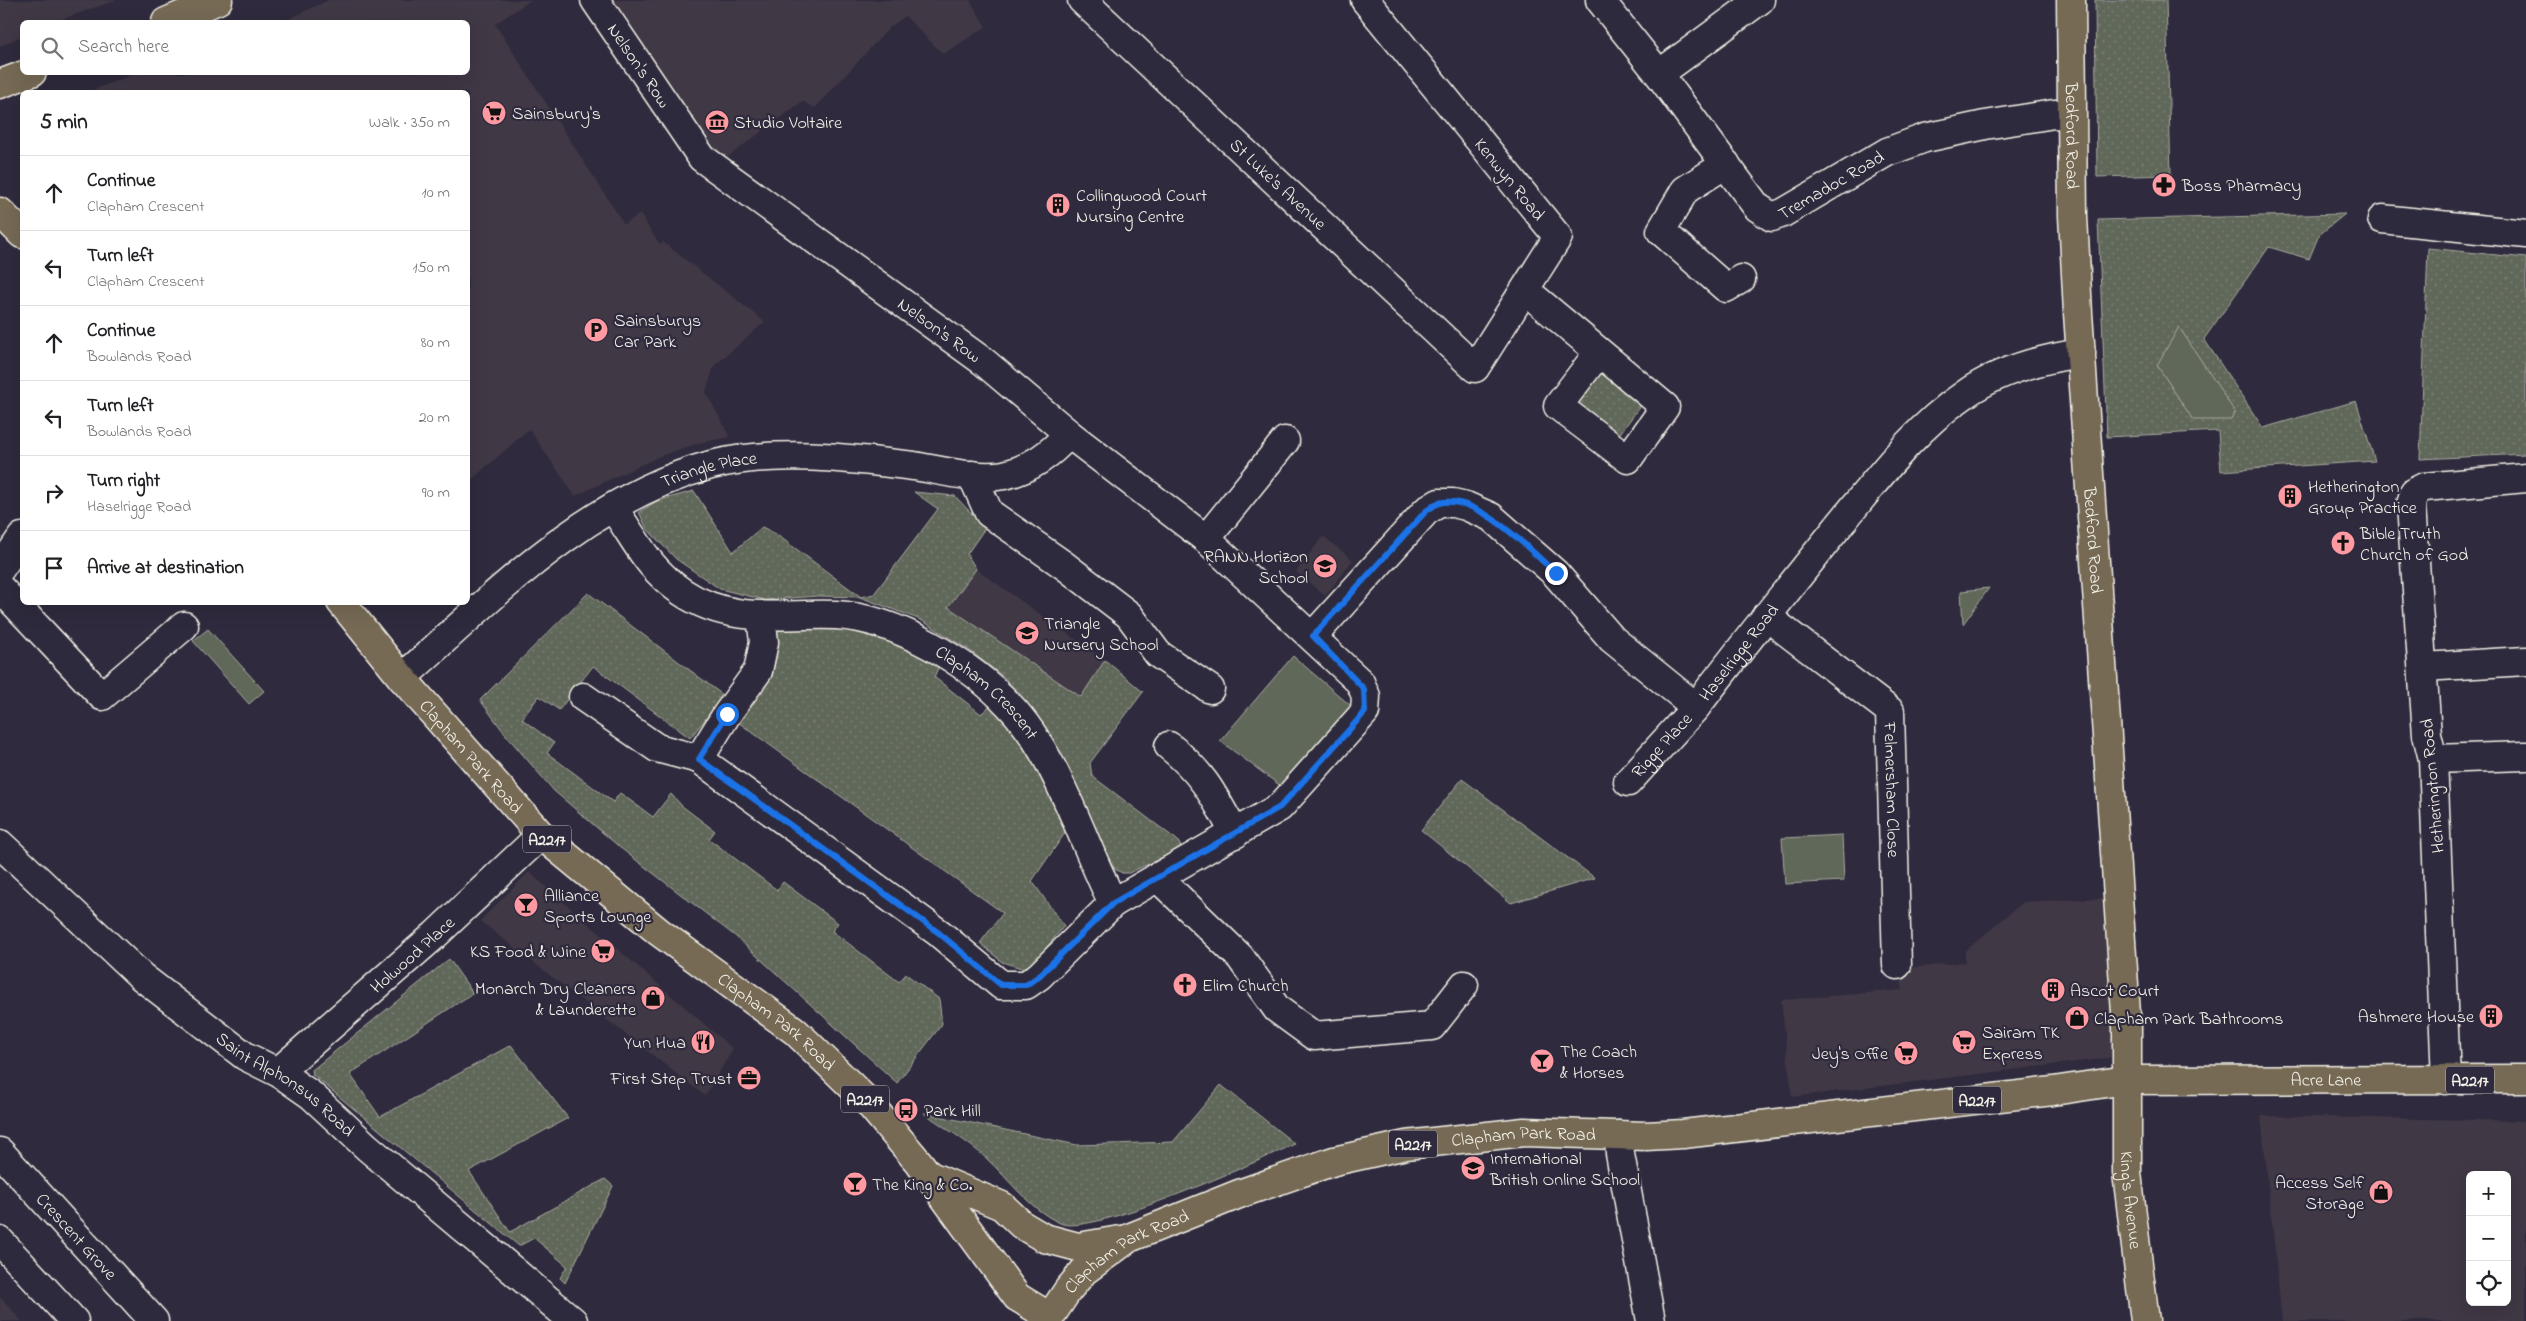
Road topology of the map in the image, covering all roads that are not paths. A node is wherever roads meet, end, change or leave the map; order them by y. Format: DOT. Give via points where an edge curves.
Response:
graph roads {
  1 [pos="218,0"];
  2 [pos="594,0"];
  3 [pos="1082,0"];
  4 [pos="1365,0"];
  5 [pos="1600,0"];
  6 [pos="1760,0"];
  7 [pos="2071,0"];
  8 [pos="171,20"];
  9 [pos="1659,74"];
  10 [pos="2071,115"];
  11 [pos="1726,164"];
  12 [pos="0,212"];
  13 [pos="2382,219"];
  14 [pos="20,232"];
  15 [pos="2526,234"];
  16 [pos="1741,279"];
  17 [pos="1525,290"];
  18 [pos="1599,352"];
  19 [pos="2081,353"];
  20 [pos="1475,368"];
  21 [pos="1069,434"];
  22 [pos="1285,440"];
  23 [pos="972,475"];
  24 [pos="2526,478"];
  25 [pos="613,508"];
  26 [pos="1206,539"];
  27 [pos="20,540"];
  28 [pos="0,570"];
  29 [pos="0,588"];
  30 [pos="343,605"];
  31 [pos="1766,616"];
  32 [pos="761,617"];
  33 [pos="184,626"];
  34 [pos="1313,636"];
  35 [pos="2526,661"];
  36 [pos="2423,667"];
  37 [pos="402,678"];
  38 [pos="1210,690"];
  39 [pos="583,697"];
  40 [pos="1696,707"];
  41 [pos="1169,746"];
  42 [pos="2526,756"];
  43 [pos="699,759"];
  44 [pos="2433,759"];
  45 [pos="1628,782"];
  46 [pos="1235,834"];
  47 [pos="542,835"];
  48 [pos="0,844"];
  49 [pos="1157,878"];
  50 [pos="1113,903"];
  51 [pos="1897,965"];
  52 [pos="1464,985"];
  53 [pos="281,1074"];
  54 [pos="2526,1079"];
  55 [pos="2126,1080"];
  56 [pos="2446,1080"];
  57 [pos="1619,1135"];
  58 [pos="0,1152"];
  59 [pos="928,1175"];
  60 [pos="1129,1238"];
  61 [pos="0,1241"];
  62 [pos="1049,1319"];
  63 [pos="74,1321"];
  64 [pos="154,1321"];
  65 [pos="573,1321"];
  66 [pos="1652,1321"];
  67 [pos="2145,1321"];
  1 -- 8 [label="main road"];
  2 -- 21 [label="street, Nelson's Row" via="702,158 984,362"];
  3 -- 20 [label="street, St Luke's Avenue"];
  4 -- 17 [label="street, Kenwyn Road" via="1558,237"];
  5 -- 9 [label="street, Tremadoc Road"];
  6 -- 9 [label="street"];
  7 -- 10 [label="main road, Bedford Road"];
  9 -- 11 [label="street, Tremadoc Road"];
  10 -- 11 [label="street, Tremadoc Road" via="2054,114 1925,138 1887,152 1772,217 1757,207"];
  10 -- 19 [label="main road, Bedford Road"];
  11 -- 16 [label="street" via="1685,190 1661,231 1726,288"];
  12 -- 14 [label="main road"];
  13 -- 15 [label="street"];
  17 -- 18 [label="street"];
  17 -- 20 [label="street, Kenwyn Road"];
  19 -- 31 [label="street, Haselrigge Road" via="2052,357 2008,372 1966,393 1937,415 1904,446"];
  19 -- 55 [label="main road, Bedford Road" via="2127,1028"];
  21 -- 23 [label="street, Triangle Place" via="1034,465 1002,476"];
  21 -- 26 [label="street, Nelson's Row"];
  22 -- 26 [label="street"];
  23 -- 25 [label="street, Triangle Place" via="811,456 764,458 711,465 662,482"];
  23 -- 38 [label="street" via="989,513 1128,614 1158,654"];
  24 -- 36 [label="street, Hetherington Road" via="2424,487 2414,492 2411,505"];
  25 -- 32 [label="street, Clapham Crescent" via="637,548 660,574 683,592 708,605"];
  25 -- 37 [label="street, Triangle Place" via="549,549"];
  26 -- 34 [label="street, Nelson's Row"];
  27 -- 28 [label="street"];
  29 -- 33 [label="street" via="102,696"];
  30 -- 37 [label="main road, Clapham Park Road / A2217"];
  31 -- 40 [label="street, Haselrigge Road"];
  31 -- 51 [label="street, Felmersham Close" via="1890,711"];
  32 -- 43 [label="street" via="764,642 758,671"];
  32 -- 50 [label="street, Clapham Crescent" via="837,615 880,624 949,657 982,682 1010,706 1033,738 1057,779"];
  34 -- 40 [label="street, Haselrigge Road" via="1426,511 1439,503 1453,503 1491,517 1556,573 1612,639"];
  34 -- 46 [label="street, Nelson's Row" via="1360,682 1366,696 1365,712 1280,807"];
  35 -- 36 [label="street"];
  36 -- 44 [label="street, Hetherington Road" via="2427,735"];
  37 -- 47 [label="main road, Clapham Park Road / A2217"];
  39 -- 43 [label="street" via="657,748"];
  40 -- 45 [label="street, Rigge Place"];
  41 -- 46 [label="street" via="1208,784"];
  42 -- 44 [label="street"];
  43 -- 50 [label="street" via="939,933 1001,985 1026,985 1039,976"];
  44 -- 56 [label="street, Hetherington Road"];
  46 -- 49 [label="street"];
  47 -- 53 [label="street, Holwood Place" via="428,941 286,1065"];
  47 -- 59 [label="main road, Clapham Park Road / A2217" via="659,932 795,1031 867,1101"];
  48 -- 53 [label="street, Saint Alphonsus Road" via="142,978 245,1056"];
  49 -- 50 [label="street"];
  49 -- 52 [label="street" via="1240,957 1277,1009 1314,1036 1432,1026"];
  53 -- 65 [label="street, Saint Alphonsus Road" via="311,1095"];
  54 -- 56 [label="main road, Acre Lane / A2217"];
  55 -- 56 [label="main road, Acre Lane / A2217"];
  55 -- 57 [label="main road, Clapham Park Road / A2217" via="1683,1134"];
  55 -- 67 [label="main road, King's Avenue" via="2127,1173"];
  57 -- 60 [label="main road, Clapham Park Road / A2217" via="1524,1132 1406,1144 1318,1166"];
  57 -- 66 [label="street"];
  58 -- 64 [label="street, Crescent Grove"];
  59 -- 60 [label="main road" via="1002,1206 1022,1225 1058,1243 1078,1247"];
  59 -- 62 [label="main road, Clapham Park Road / A2217" via="1017,1297"];
  60 -- 62 [label="main road, Clapham Park Road / A2217" via="1084,1271"];
  61 -- 63 [label="street"];
}
